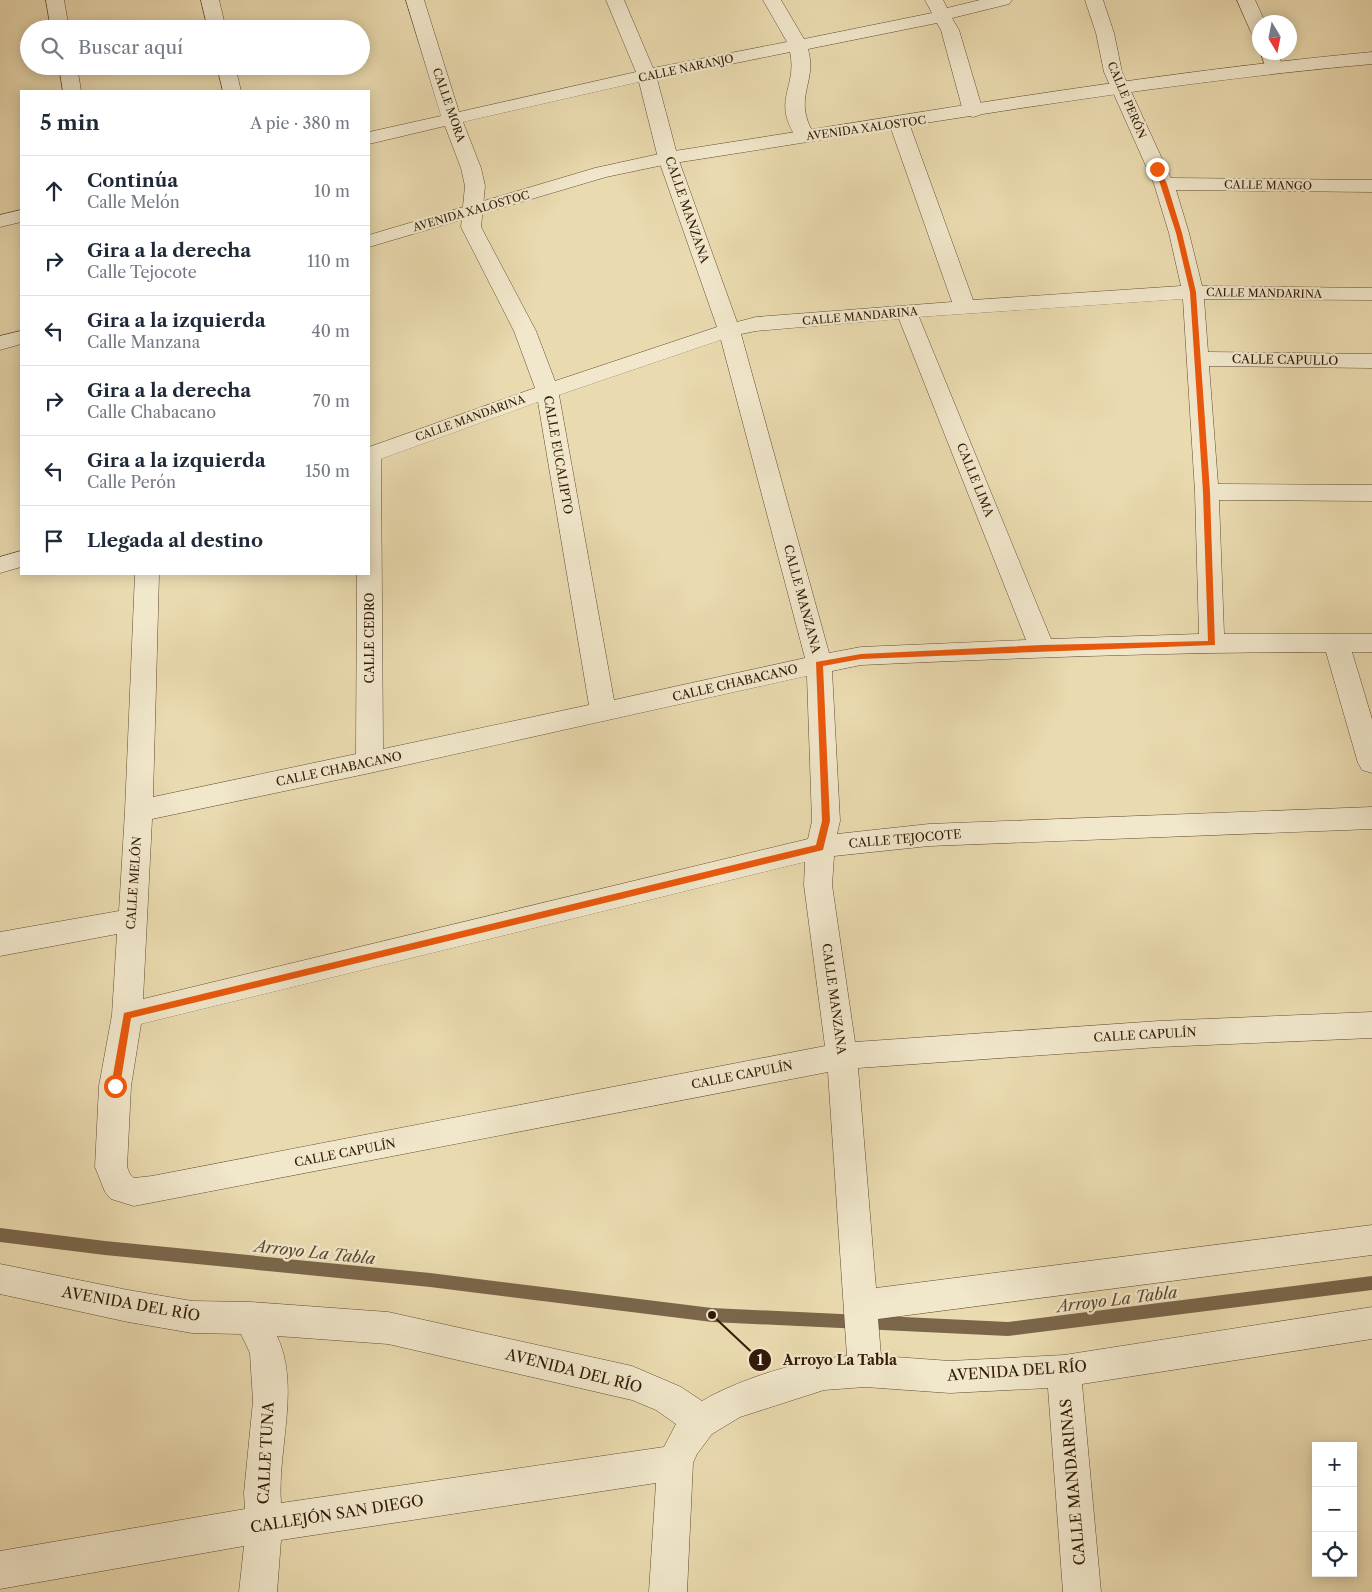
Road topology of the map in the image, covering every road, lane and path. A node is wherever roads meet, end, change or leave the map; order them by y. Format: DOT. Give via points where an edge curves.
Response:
graph roads {
  1 [pos="55,0"];
  2 [pos="210,0"];
  3 [pos="415,0"];
  4 [pos="615,0"];
  5 [pos="772,0"];
  6 [pos="1003,0"];
  7 [pos="1094,0"];
  8 [pos="1246,0"];
  9 [pos="939,8"];
  10 [pos="1253,15"];
  11 [pos="58,20"];
  12 [pos="215,20"];
  13 [pos="798,45"];
  14 [pos="1372,58"];
  15 [pos="1297,59"];
  16 [pos="1271,60"];
  17 [pos="69,75"];
  18 [pos="228,75"];
  19 [pos="647,76"];
  20 [pos="1121,88"];
  21 [pos="72,90"];
  22 [pos="232,90"];
  23 [pos="973,111"];
  24 [pos="452,119"];
  25 [pos="899,123"];
  26 [pos="805,136"];
  27 [pos="370,138"];
  28 [pos="668,158"];
  29 [pos="1164,184"];
  30 [pos="1372,186"];
  31 [pos="472,211"];
  32 [pos="20,216"];
  33 [pos="0,220"];
  34 [pos="370,241"];
  35 [pos="1193,292"];
  36 [pos="1372,294"];
  37 [pos="964,307"];
  38 [pos="907,312"];
  39 [pos="729,330"];
  40 [pos="20,337"];
  41 [pos="0,343"];
  42 [pos="1198,359"];
  43 [pos="1372,361"];
  44 [pos="547,390"];
  45 [pos="370,455"];
  46 [pos="1207,492"];
  47 [pos="1372,493"];
  48 [pos="20,560"];
  49 [pos="0,564"];
  50 [pos="147,575"];
  51 [pos="369,575"];
  52 [pos="1212,643"];
  53 [pos="1336,643"];
  54 [pos="1372,643"];
  55 [pos="1042,648"];
  56 [pos="819,664"];
  57 [pos="603,712"];
  58 [pos="370,763"];
  59 [pos="1372,763"];
  60 [pos="139,811"];
  61 [pos="1372,818"];
  62 [pos="820,847"];
  63 [pos="131,920"];
  64 [pos="0,944"];
  65 [pos="127,1015"];
  66 [pos="1372,1025"];
  67 [pos="842,1056"];
  68 [pos="122,1189"];
  69 [pos="1372,1240"];
  70 [pos="0,1279"];
  71 [pos="860,1310"];
  72 [pos="251,1318"];
  73 [pos="1372,1324"];
  74 [pos="864,1364"];
  75 [pos="1064,1371"];
  76 [pos="700,1422"];
  77 [pos="675,1463"];
  78 [pos="264,1524"];
  79 [pos="0,1570"];
  80 [pos="258,1592"];
  81 [pos="668,1592"];
  82 [pos="1082,1592"];
  1 -- 11 [label="street"];
  2 -- 12 [label="street"];
  3 -- 24 [label="street, CALLE MORA"];
  4 -- 19 [label="street, CALLE MANZANA"];
  5 -- 13 [label="street"];
  6 -- 9 [label="street, CALLE NARANJO"];
  7 -- 20 [label="street, CALLE PERÓN" via="1105,32 1110,61"];
  8 -- 10 [label="street"];
  9 -- 13 [label="street, CALLE NARANJO" via="928,20"];
  9 -- 23 [label="street" via="950,30"];
  13 -- 19 [label="street, CALLE NARANJO"];
  13 -- 26 [label="street" via="801,72 794,112"];
  14 -- 15 [label="street, AVENIDA XALOSTOC"];
  16 -- 20 [label="street, AVENIDA XALOSTOC"];
  17 -- 21 [label="street"];
  18 -- 22 [label="street"];
  19 -- 24 [label="street, CALLE NARANJO"];
  19 -- 28 [label="street, CALLE MANZANA"];
  20 -- 23 [label="street, AVENIDA XALOSTOC"];
  20 -- 29 [label="street, CALLE PERÓN"];
  23 -- 25 [label="street, AVENIDA XALOSTOC"];
  24 -- 27 [label="street, CALLE NARANJO"];
  24 -- 31 [label="street, CALLE MORA" via="475,186"];
  25 -- 26 [label="street, AVENIDA XALOSTOC"];
  25 -- 37 [label="street"];
  26 -- 28 [label="street, AVENIDA XALOSTOC"];
  28 -- 31 [label="street, AVENIDA XALOSTOC" via="602,172"];
  28 -- 39 [label="street, CALLE MANZANA"];
  29 -- 30 [label="street, CALLE MANGO"];
  29 -- 35 [label="street, CALLE PERÓN"];
  31 -- 34 [label="street, AVENIDA XALOSTOC"];
  31 -- 44 [label="street, CALLE EUCALIPTO" via="471,227 475,238 517,315"];
  32 -- 33 [label="street"];
  35 -- 36 [label="street, CALLE MANDARINA"];
  35 -- 37 [label="street, CALLE MANDARINA"];
  35 -- 42 [label="street, CALLE PERÓN"];
  37 -- 38 [label="street, CALLE MANDARINA"];
  38 -- 39 [label="street, CALLE MANDARINA" via="756,324"];
  38 -- 55 [label="street, CALLE LIMA"];
  39 -- 44 [label="street, CALLE MANDARINA"];
  39 -- 56 [label="street, CALLE MANZANA"];
  40 -- 41 [label="street"];
  42 -- 43 [label="street, CALLE CAPULLO"];
  42 -- 46 [label="street, CALLE PERÓN"];
  44 -- 45 [label="street, CALLE MANDARINA"];
  44 -- 57 [label="street, CALLE EUCALIPTO"];
  46 -- 47 [label="street"];
  46 -- 52 [label="street, CALLE PERÓN"];
  48 -- 49 [label="street"];
  50 -- 60 [label="street, CALLE MELÓN"];
  51 -- 58 [label="street, CALLE CEDRO"];
  52 -- 53 [label="street, CALLE CHABACANO"];
  52 -- 55 [label="street, CALLE CHABACANO"];
  53 -- 54 [label="street, CALLE CHABACANO"];
  53 -- 59 [label="street"];
  55 -- 56 [label="street, CALLE CHABACANO" via="861,656"];
  56 -- 57 [label="street, CALLE CHABACANO"];
  56 -- 62 [label="street, CALLE MANZANA" via="826,821"];
  57 -- 58 [label="street, CALLE CHABACANO"];
  58 -- 60 [label="street, CALLE CHABACANO"];
  60 -- 63 [label="street, CALLE MELÓN"];
  61 -- 62 [label="street, CALLE TEJOCOTE" via="929,835"];
  62 -- 65 [label="street, CALLE TEJOCOTE"];
  62 -- 67 [label="street, CALLE MANZANA" via="818,885"];
  63 -- 64 [label="street"];
  63 -- 65 [label="street, CALLE MELÓN"];
  65 -- 68 [label="street, CALLE MELÓN" via="115,1086 111,1167"];
  66 -- 67 [label="street, CALLE CAPULÍN" via="1159,1034"];
  67 -- 68 [label="street, CALLE CAPULÍN" via="152,1190 134,1192"];
  67 -- 71 [label="street, CALLE MANZANA"];
  69 -- 71 [label="street"];
  70 -- 72 [label="street, AVENIDA DEL RÍO" via="192,1316"];
  71 -- 74 [label="street, CALLE MANZANA"];
  72 -- 76 [label="street, AVENIDA DEL RÍO" via="388,1328 632,1383 683,1406"];
  72 -- 78 [label="street, CALLE TUNA" via="267,1352 270,1401 262,1493"];
  73 -- 75 [label="street, AVENIDA DEL RÍO"];
  74 -- 75 [label="street, AVENIDA DEL RÍO" via="950,1377"];
  74 -- 76 [label="street, AVENIDA DEL RÍO" via="788,1384 730,1404"];
  75 -- 82 [label="street, CALLE MANDARINAS"];
  76 -- 77 [label="street" via="684,1442"];
  77 -- 78 [label="street, CALLEJÓN SAN DIEGO"];
  77 -- 81 [label="street"];
  78 -- 79 [label="street, CALLEJÓN SAN DIEGO"];
  78 -- 80 [label="street, CALLE TUNA"];
}
